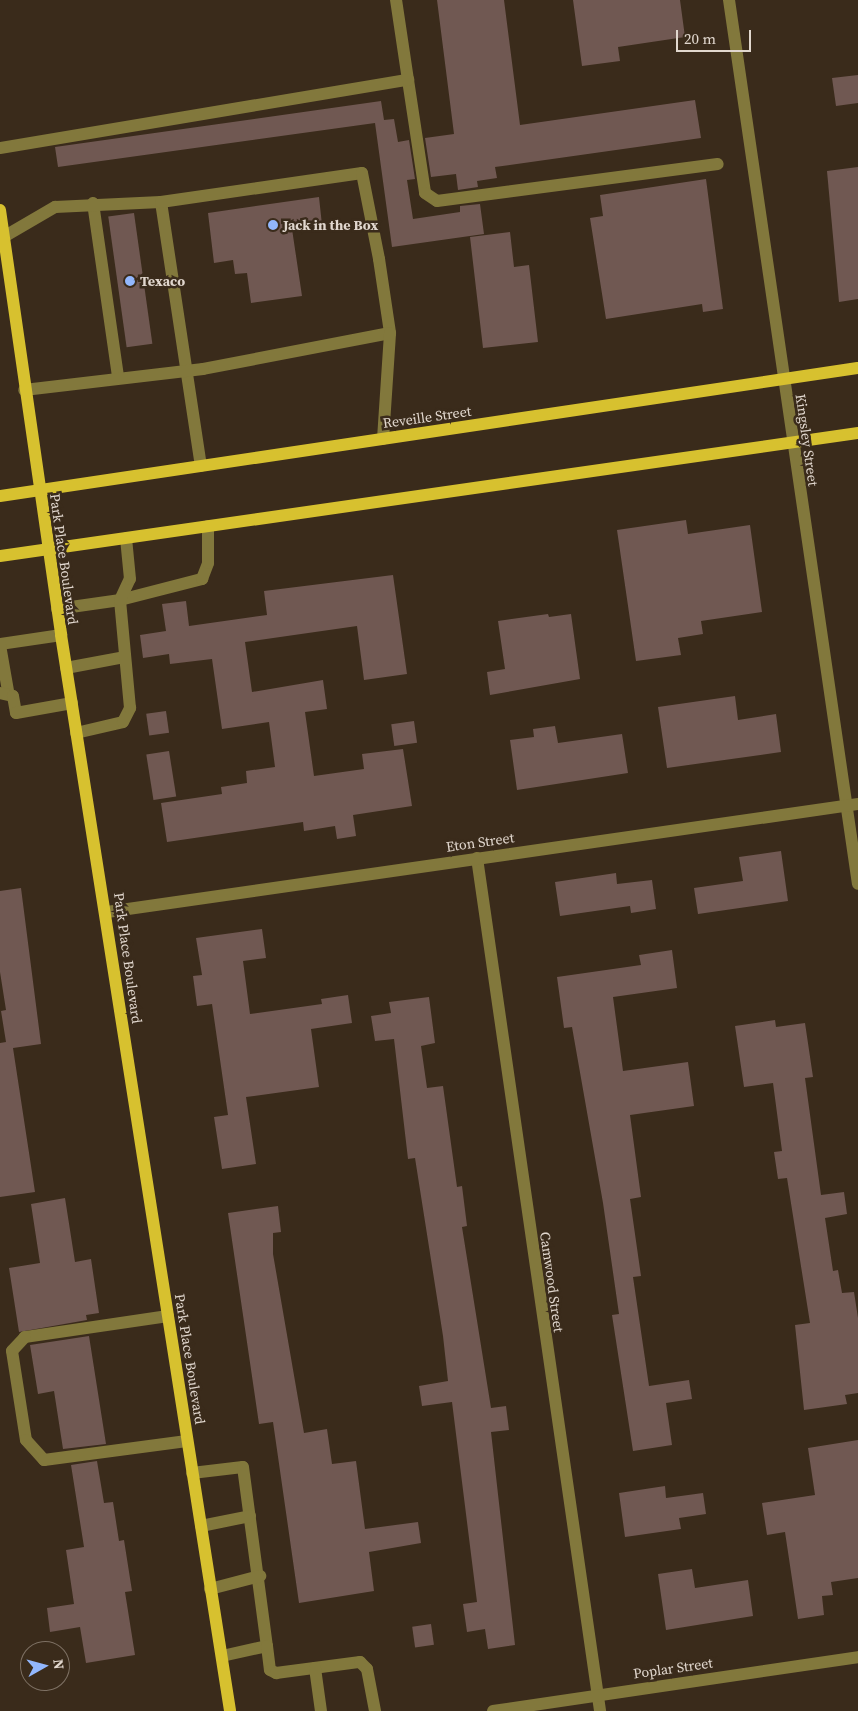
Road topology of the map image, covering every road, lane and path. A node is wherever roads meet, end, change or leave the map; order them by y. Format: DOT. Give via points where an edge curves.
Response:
graph roads {
  1 [pos="396,0"];
  2 [pos="729,0"];
  3 [pos="408,80"];
  4 [pos="0,148"];
  5 [pos="718,164"];
  6 [pos="161,202"];
  7 [pos="93,203"];
  8 [pos="0,210"];
  9 [pos="2,238"];
  10 [pos="390,333"];
  11 [pos="858,368"];
  12 [pos="187,370"];
  13 [pos="118,377"];
  14 [pos="783,379"];
  15 [pos="24,390"];
  16 [pos="858,433"];
  17 [pos="383,439"];
  18 [pos="793,444"];
  19 [pos="201,466"];
  20 [pos="39,490"];
  21 [pos="0,496"];
  22 [pos="208,526"];
  23 [pos="126,538"];
  24 [pos="48,549"];
  25 [pos="0,556"];
  26 [pos="120,600"];
  27 [pos="57,609"];
  28 [pos="61,635"];
  29 [pos="0,645"];
  30 [pos="124,657"];
  31 [pos="66,668"];
  32 [pos="4,692"];
  33 [pos="72,703"];
  34 [pos="76,733"];
  35 [pos="852,805"];
  36 [pos="478,858"];
  37 [pos="858,884"];
  38 [pos="107,912"];
  39 [pos="168,1316"];
  40 [pos="187,1441"];
  41 [pos="192,1473"];
  42 [pos="250,1516"];
  43 [pos="201,1526"];
  44 [pos="260,1576"];
  45 [pos="210,1589"];
  46 [pos="267,1646"];
  47 [pos="222,1656"];
  48 [pos="858,1657"];
  49 [pos="315,1668"];
  50 [pos="598,1694"];
  51 [pos="230,1711"];
  52 [pos="321,1711"];
  53 [pos="375,1711"];
  54 [pos="493,1711"];
  55 [pos="600,1711"];
  1 -- 3 [label="street"];
  2 -- 14 [label="street, Kingsley Street"];
  3 -- 4 [label="street"];
  3 -- 5 [label="street" via="426,193 436,201"];
  6 -- 7 [label="street"];
  6 -- 10 [label="street" via="362,173"];
  6 -- 12 [label="street"];
  7 -- 9 [label="street" via="55,207"];
  7 -- 13 [label="street"];
  8 -- 9 [label="main road, Park Place Boulevard"];
  9 -- 15 [label="main road, Park Place Boulevard"];
  10 -- 12 [label="street"];
  10 -- 17 [label="street"];
  11 -- 14 [label="main road, Reveille Street"];
  12 -- 13 [label="street"];
  12 -- 19 [label="street"];
  13 -- 15 [label="street"];
  14 -- 17 [label="main road, Reveille Street"];
  14 -- 18 [label="street, Kingsley Street"];
  15 -- 20 [label="main road, Park Place Boulevard"];
  16 -- 18 [label="main road"];
  17 -- 19 [label="main road, Reveille Street"];
  18 -- 22 [label="main road"];
  18 -- 35 [label="street, Kingsley Street"];
  19 -- 20 [label="main road, Reveille Street"];
  20 -- 21 [label="main road, Reveille Street"];
  20 -- 24 [label="main road, Park Place Boulevard"];
  22 -- 23 [label="main road"];
  22 -- 26 [label="street" via="208,563 202,580"];
  23 -- 24 [label="main road"];
  23 -- 26 [label="street" via="130,580"];
  24 -- 25 [label="main road"];
  24 -- 27 [label="main road, Park Place Boulevard"];
  26 -- 27 [label="street"];
  26 -- 30 [label="street"];
  27 -- 28 [label="main road, Park Place Boulevard"];
  28 -- 29 [label="street"];
  28 -- 31 [label="main road, Park Place Boulevard"];
  29 -- 32 [label="street"];
  30 -- 31 [label="street"];
  30 -- 34 [label="street" via="130,708 123,722"];
  31 -- 33 [label="main road, Park Place Boulevard"];
  32 -- 33 [label="street" via="16,713"];
  33 -- 34 [label="main road, Park Place Boulevard"];
  34 -- 38 [label="main road, Park Place Boulevard"];
  35 -- 36 [label="street, Eton Street"];
  35 -- 37 [label="street, Kingsley Street"];
  36 -- 38 [label="street, Eton Street"];
  36 -- 50 [label="street, Camwood Street"];
  38 -- 39 [label="main road, Park Place Boulevard"];
  39 -- 40 [label="main road, Park Place Boulevard"];
  39 -- 40 [label="street" via="25,1338 12,1352 26,1440 44,1460"];
  40 -- 41 [label="main road, Park Place Boulevard"];
  41 -- 42 [label="street" via="243,1467"];
  41 -- 43 [label="main road, Park Place Boulevard"];
  42 -- 43 [label="street"];
  42 -- 44 [label="street"];
  43 -- 45 [label="main road, Park Place Boulevard"];
  44 -- 45 [label="street"];
  44 -- 46 [label="street"];
  45 -- 47 [label="main road, Park Place Boulevard"];
  46 -- 47 [label="street"];
  46 -- 49 [label="street" via="270,1670 276,1673"];
  47 -- 51 [label="main road, Park Place Boulevard"];
  48 -- 50 [label="street, Poplar Street"];
  49 -- 52 [label="street"];
  49 -- 53 [label="street" via="360,1662 367,1669"];
  50 -- 54 [label="street, Poplar Street"];
  50 -- 55 [label="street, Camwood Street"];
}
